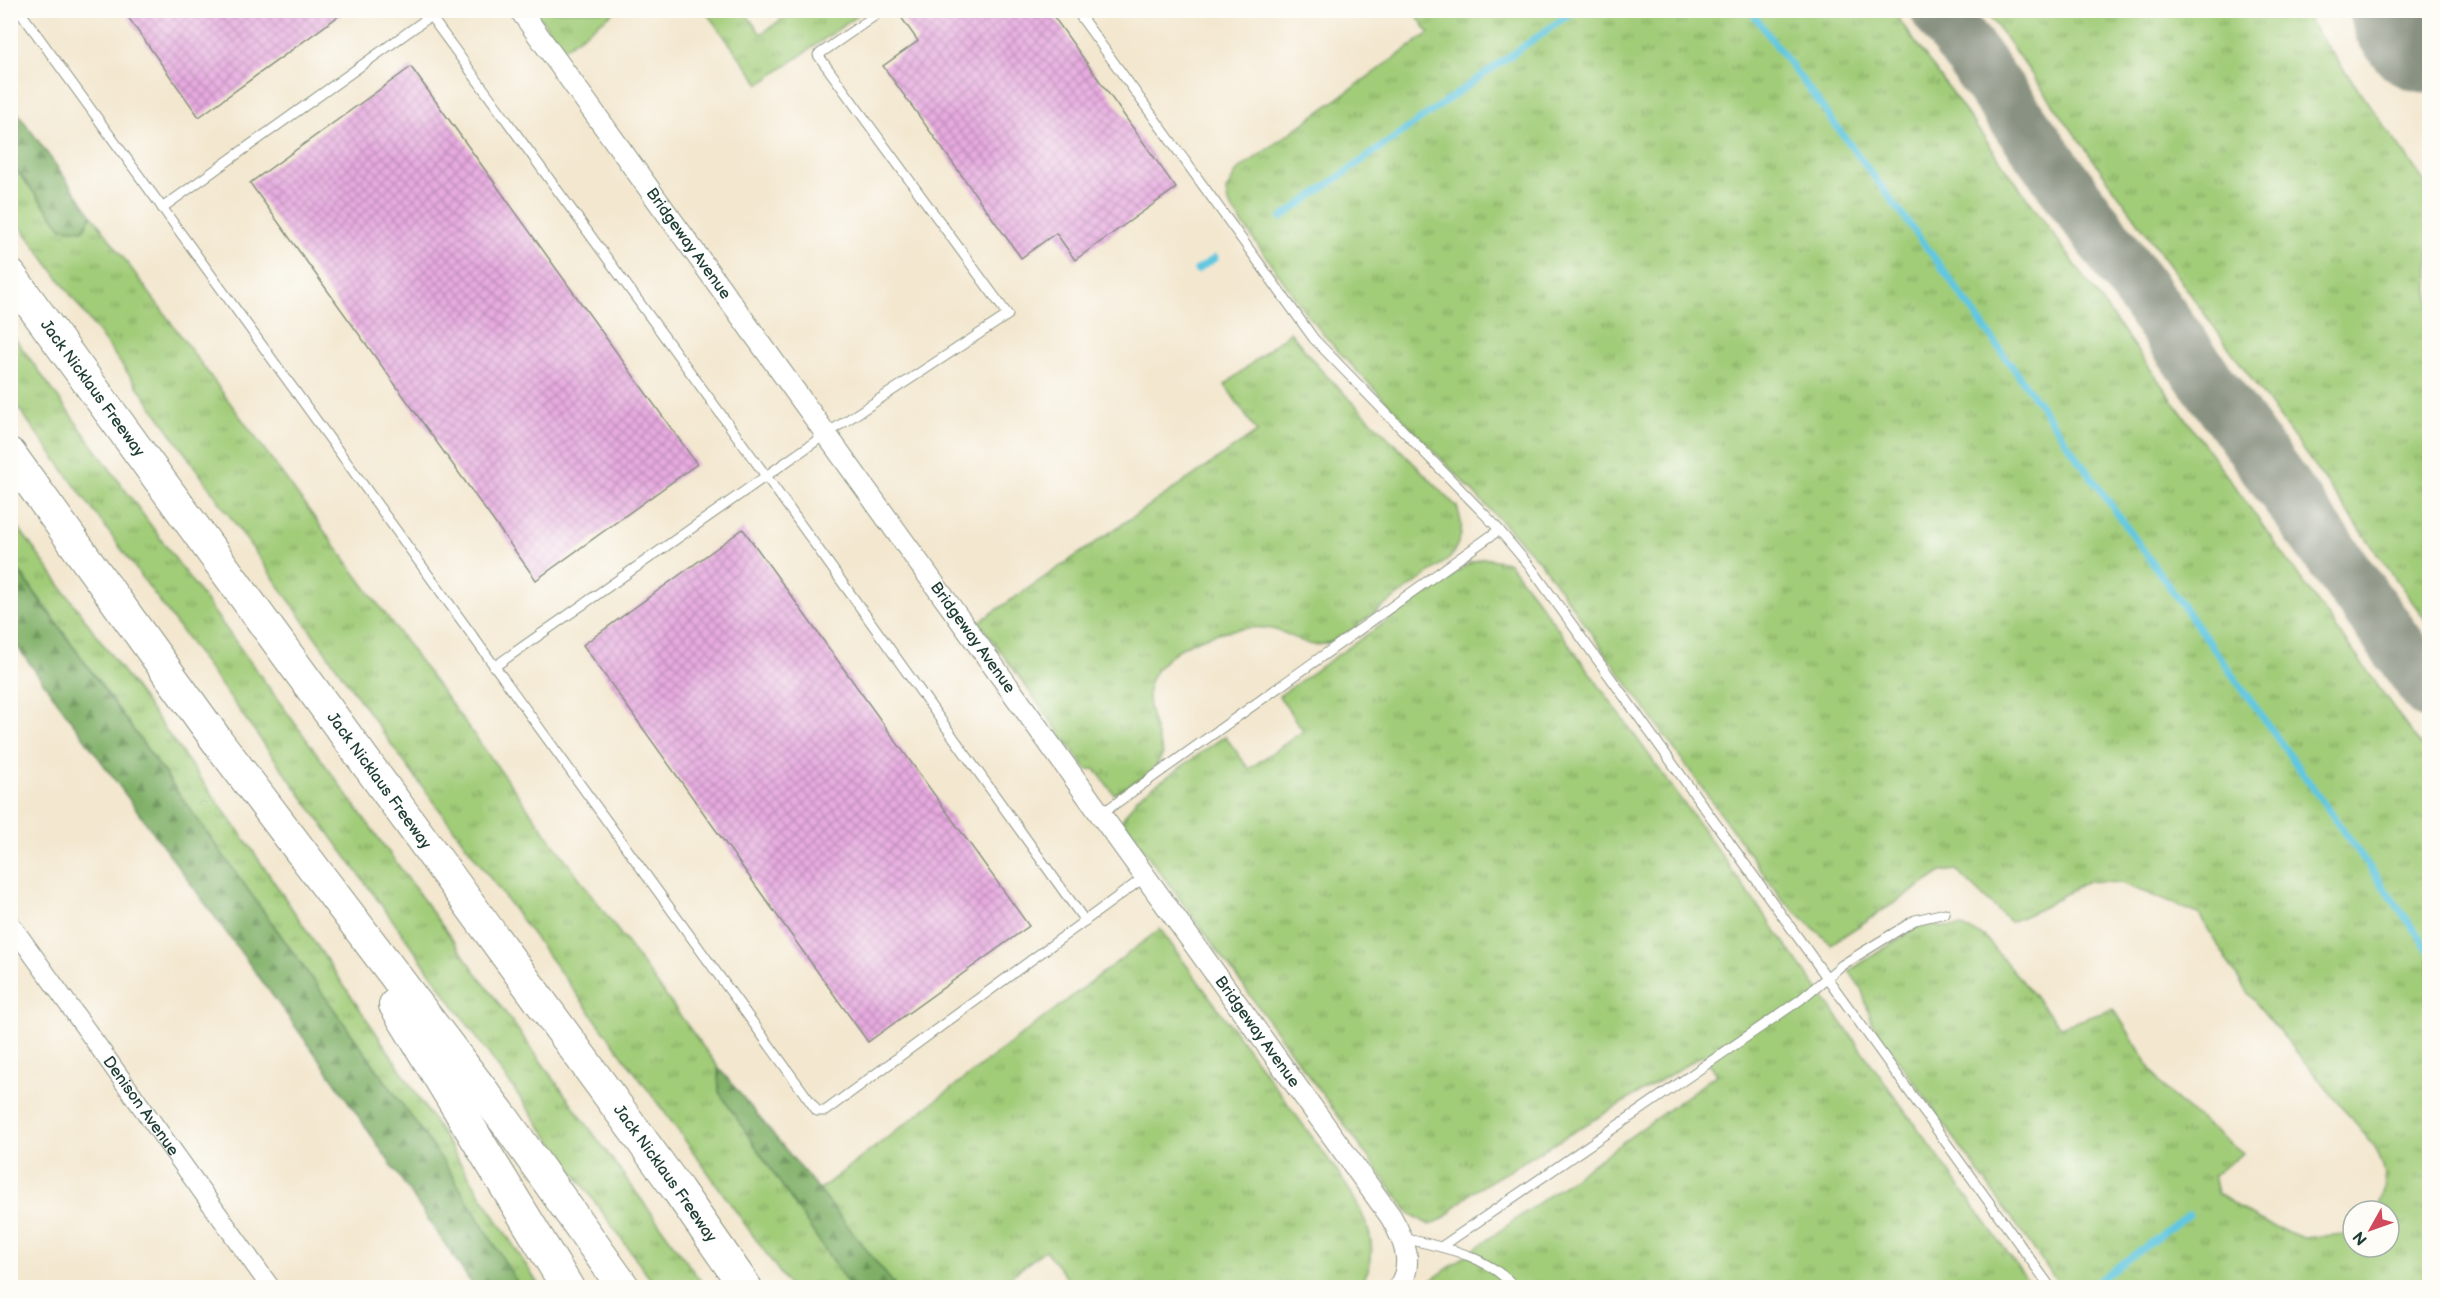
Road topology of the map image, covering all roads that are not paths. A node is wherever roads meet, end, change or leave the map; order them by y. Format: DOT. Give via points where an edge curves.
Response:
graph roads {
  1 [pos="19,10"];
  2 [pos="439,10"];
  3 [pos="520,10"];
  4 [pos="883,10"];
  5 [pos="1076,10"];
  6 [pos="428,14"];
  7 [pos="162,208"];
  8 [pos="10,275"];
  9 [pos="826,434"];
  10 [pos="10,454"];
  11 [pos="766,476"];
  12 [pos="1499,530"];
  13 [pos="494,667"];
  14 [pos="1101,814"];
  15 [pos="1146,876"];
  16 [pos="326,885"];
  17 [pos="1945,913"];
  18 [pos="1085,921"];
  19 [pos="10,923"];
  20 [pos="1828,978"];
  21 [pos="1403,1238"];
  22 [pos="1441,1246"];
  23 [pos="1402,1280"];
  24 [pos="272,1287"];
  25 [pos="568,1287"];
  26 [pos="624,1287"];
  27 [pos="746,1287"];
  28 [pos="1516,1287"];
  29 [pos="2051,1287"];
  1 -- 7 [label="lane"];
  2 -- 6 [label="lane"];
  3 -- 9 [label="street, Bridgeway Avenue"];
  4 -- 9 [label="lane" via="818,55 1008,315"];
  5 -- 12 [label="lane" via="1314,339"];
  6 -- 7 [label="lane"];
  6 -- 11 [label="lane"];
  7 -- 13 [label="lane"];
  8 -- 27 [label="highway, Jack Nicklaus Freeway"];
  9 -- 11 [label="lane"];
  9 -- 14 [label="street, Bridgeway Avenue"];
  10 -- 16 [label="highway"];
  11 -- 13 [label="lane"];
  11 -- 18 [label="lane"];
  12 -- 14 [label="lane"];
  12 -- 20 [label="lane" via="1532,569"];
  13 -- 18 [label="lane" via="817,1111 825,1111"];
  14 -- 15 [label="street, Bridgeway Avenue"];
  15 -- 18 [label="lane"];
  15 -- 21 [label="street, Bridgeway Avenue"];
  16 -- 25 [label="highway"];
  16 -- 26 [label="highway" via="506,1122"];
  17 -- 20 [label="lane" via="1915,920"];
  19 -- 24 [label="street, Denison Avenue"];
  20 -- 22 [label="lane"];
  20 -- 29 [label="lane"];
  21 -- 22 [label="lane"];
  21 -- 23 [label="street, Bridgeway Avenue" via="1407,1255"];
  22 -- 28 [label="lane" via="1481,1259"];
}
